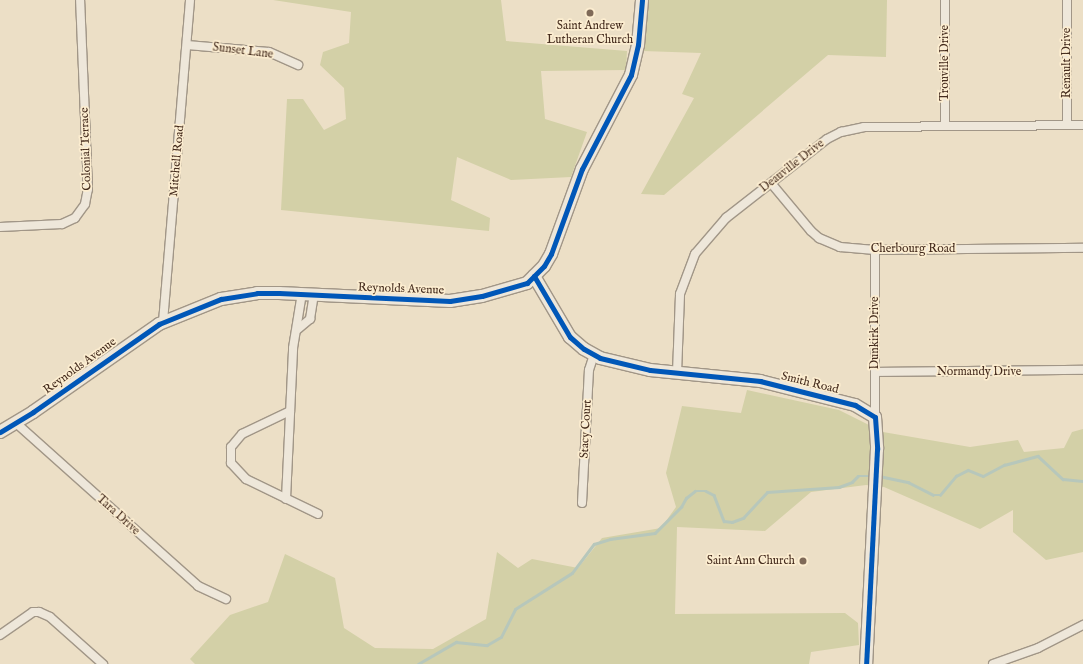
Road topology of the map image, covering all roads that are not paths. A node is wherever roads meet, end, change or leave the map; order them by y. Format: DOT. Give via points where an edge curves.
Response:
graph roads {
  1 [pos="80,0"];
  2 [pos="190,0"];
  3 [pos="642,0"];
  4 [pos="945,0"];
  5 [pos="1067,0"];
  6 [pos="187,45"];
  7 [pos="298,65"];
  8 [pos="1067,125"];
  9 [pos="1083,125"];
  10 [pos="945,126"];
  11 [pos="771,183"];
  12 [pos="0,227"];
  13 [pos="1083,248"];
  14 [pos="875,250"];
  15 [pos="534,276"];
  16 [pos="302,294"];
  17 [pos="314,294"];
  18 [pos="163,322"];
  19 [pos="298,329"];
  20 [pos="594,355"];
  21 [pos="1083,370"];
  22 [pos="677,372"];
  23 [pos="875,372"];
  24 [pos="290,411"];
  25 [pos="874,417"];
  26 [pos="16,423"];
  27 [pos="0,432"];
  28 [pos="286,499"];
  29 [pos="582,503"];
  30 [pos="318,514"];
  31 [pos="226,599"];
  32 [pos="1083,625"];
  33 [pos="0,635"];
  34 [pos="103,664"];
  35 [pos="866,664"];
  36 [pos="993,664"];
  1 -- 12 [label="street, Colonial Terrace" via="88,189 85,204 75,218 62,224"];
  2 -- 6 [label="street, Mitchell Road"];
  3 -- 15 [label="street, Reynolds Avenue" via="638,45 631,75 582,169 551,254"];
  4 -- 10 [label="street, Trouville Drive"];
  5 -- 8 [label="street, Renault Drive"];
  6 -- 7 [label="street, Sunset Lane" via="269,52"];
  6 -- 18 [label="street, Mitchell Road"];
  8 -- 9 [label="street, Deauville Drive"];
  8 -- 10 [label="street, Deauville Drive"];
  10 -- 11 [label="street, Deauville Drive" via="864,127 841,132 820,143"];
  11 -- 14 [label="street, Cherbourg Road" via="819,238 840,247"];
  11 -- 22 [label="street, Deauville Drive" via="715,229 689,264 678,308"];
  13 -- 14 [label="street, Cherbourg Road"];
  14 -- 23 [label="street, Dunkirk Drive"];
  15 -- 17 [label="street, Reynolds Avenue" via="517,288 450,301"];
  15 -- 20 [label="street, Smith Road" via="570,337"];
  16 -- 17 [label="street, Reynolds Avenue"];
  16 -- 18 [label="street, Reynolds Avenue" via="257,293 221,299"];
  16 -- 19 [label="street"];
  17 -- 19 [label="street" via="310,319"];
  18 -- 26 [label="street, Reynolds Avenue"];
  19 -- 24 [label="street" via="293,348"];
  20 -- 22 [label="street, Smith Road" via="627,367"];
  20 -- 29 [label="street, Stacy Court" via="589,370"];
  21 -- 23 [label="street, Normandy Drive"];
  22 -- 25 [label="street, Smith Road" via="760,381 855,405"];
  23 -- 25 [label="street, Dunkirk Drive"];
  24 -- 28 [label="street"];
  24 -- 28 [label="street" via="242,434 235,441 230,453 231,464 241,476"];
  25 -- 35 [label="street" via="876,468"];
  26 -- 27 [label="street, Reynolds Avenue"];
  26 -- 31 [label="street, Tara Drive" via="198,586"];
  28 -- 30 [label="street"];
  32 -- 36 [label="street" via="1038,648"];
  33 -- 34 [label="street" via="33,612 40,612 50,617"];
}
